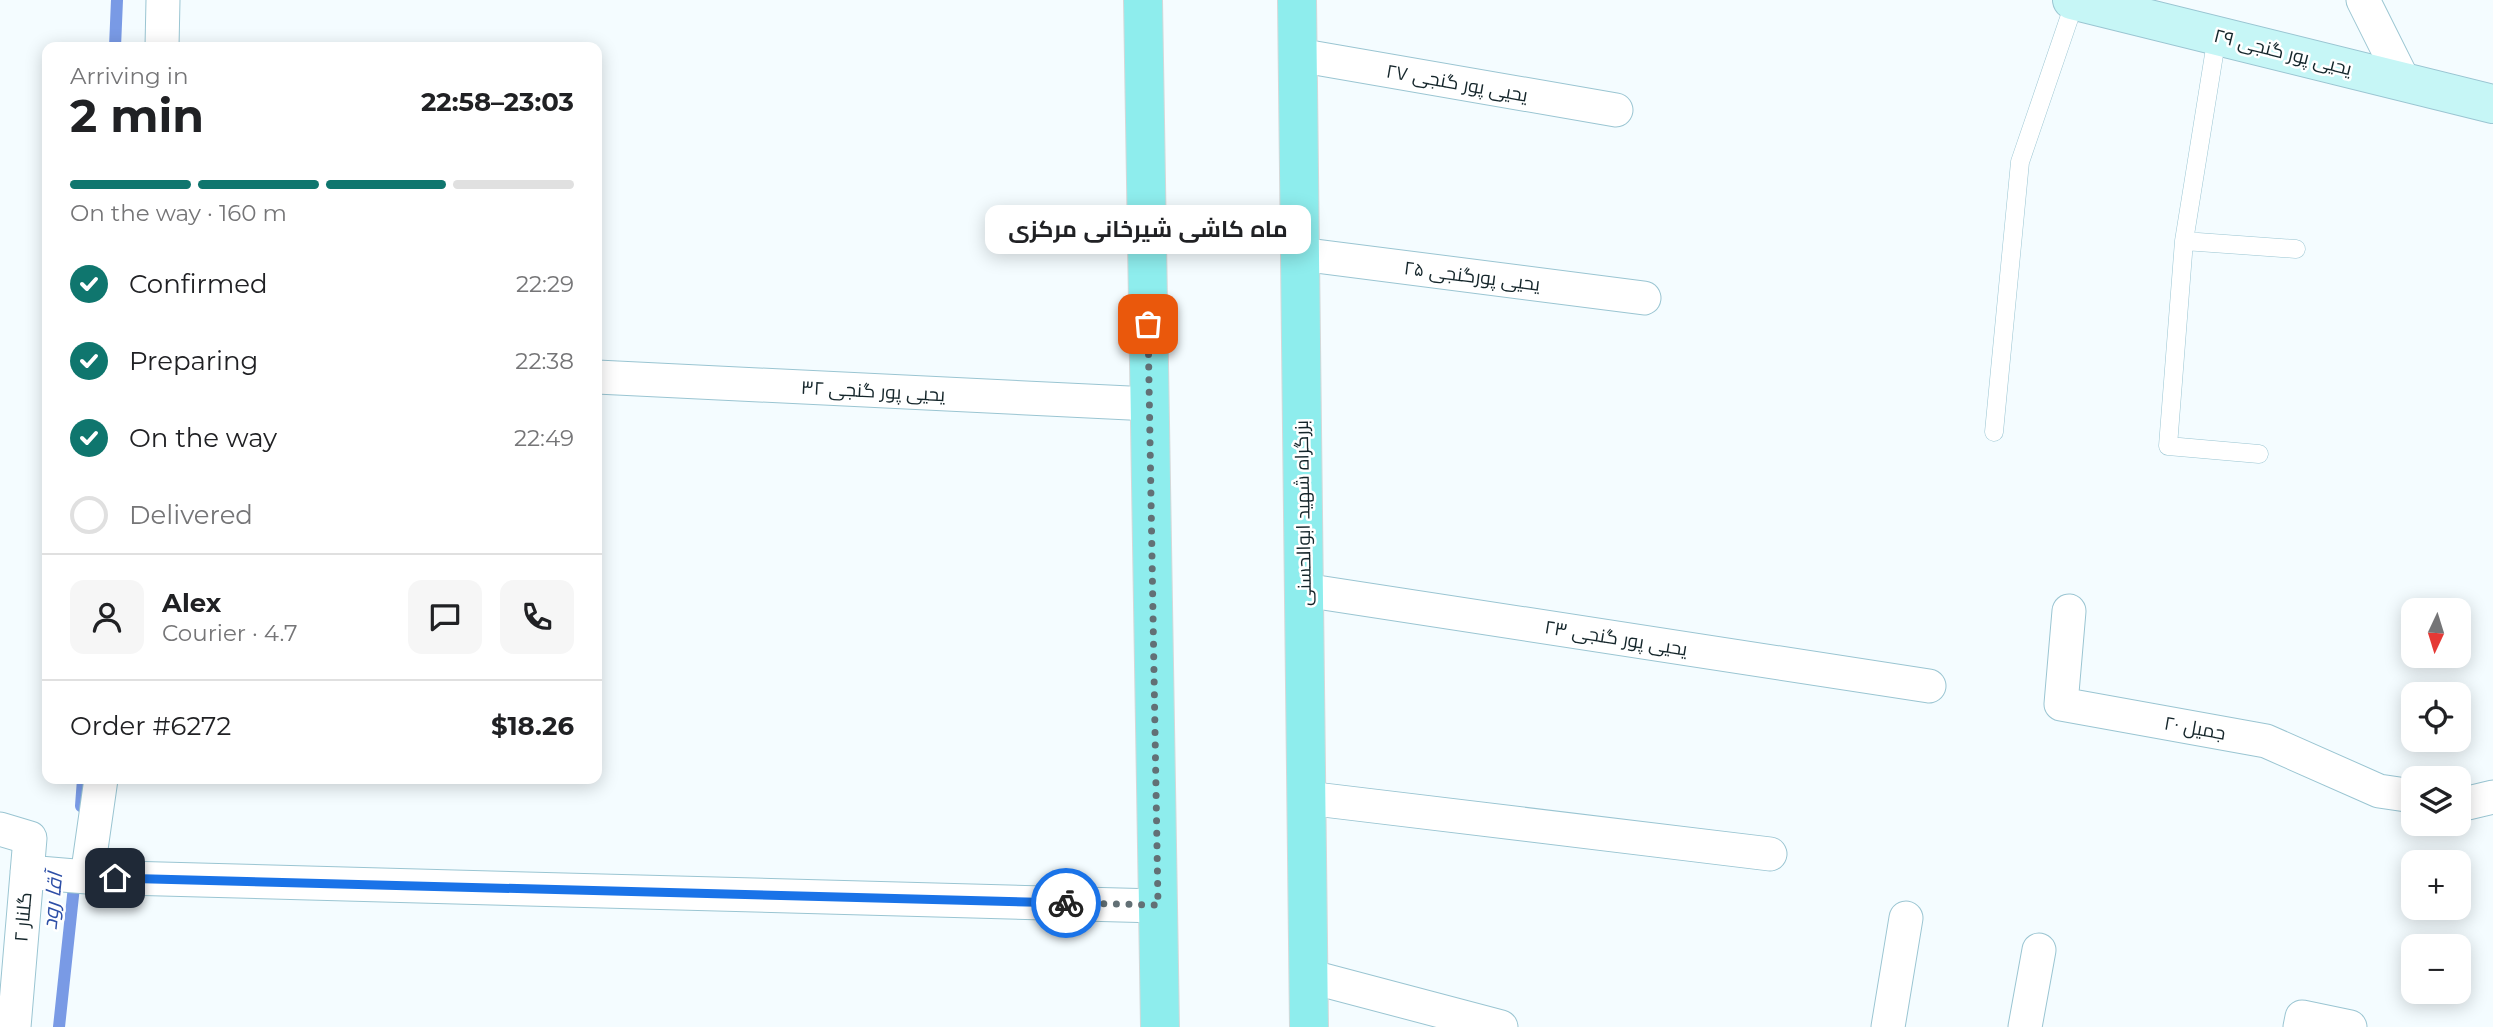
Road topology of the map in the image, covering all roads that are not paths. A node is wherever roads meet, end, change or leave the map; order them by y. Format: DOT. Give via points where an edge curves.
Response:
graph roads {
  1 [pos="163,0"];
  2 [pos="1143,0"];
  3 [pos="1297,0"];
  4 [pos="2074,0"];
  5 [pos="2363,0"];
  6 [pos="2217,36"];
  7 [pos="162,42"];
  8 [pos="1298,55"];
  9 [pos="2404,82"];
  10 [pos="2493,104"];
  11 [pos="1616,110"];
  12 [pos="2184,241"];
  13 [pos="2296,249"];
  14 [pos="1300,254"];
  15 [pos="1644,298"];
  16 [pos="602,377"];
  17 [pos="1150,404"];
  18 [pos="1994,432"];
  19 [pos="2259,454"];
  20 [pos="1304,590"];
  21 [pos="2069,611"];
  22 [pos="1929,686"];
  23 [pos="100,784"];
  24 [pos="2401,794"];
  25 [pos="2493,797"];
  26 [pos="1307,798"];
  27 [pos="2471,802"];
  28 [pos="0,829"];
  29 [pos="1770,855"];
  30 [pos="27,872"];
  31 [pos="88,877"];
  32 [pos="1158,905"];
  33 [pos="1906,918"];
  34 [pos="2039,950"];
  35 [pos="1308,976"];
  36 [pos="2301,1022"];
  37 [pos="14,1027"];
  38 [pos="1160,1027"];
  39 [pos="1309,1027"];
  40 [pos="1501,1027"];
  41 [pos="1888,1027"];
  42 [pos="2025,1027"];
  43 [pos="2350,1027"];
  1 -- 7 [label="street"];
  2 -- 17 [label="main road"];
  3 -- 8 [label="main road, بزرگراه شهید ابوالحسنی"];
  4 -- 6 [label="main road, یحیی پور گنجی ۲۹"];
  4 -- 18 [label="lane" via="2020,162"];
  5 -- 9 [label="street"];
  6 -- 9 [label="main road, یحیی پور گنجی ۲۹"];
  6 -- 12 [label="lane"];
  8 -- 11 [label="street, یحیی پور گنجی ۲۷"];
  8 -- 14 [label="main road, بزرگراه شهید ابوالحسنی"];
  9 -- 10 [label="main road, یحیی پور گنجی ۲۹"];
  12 -- 13 [label="lane"];
  12 -- 19 [label="lane" via="2168,446"];
  14 -- 15 [label="street, یحیی پورگنجی ۲۵"];
  14 -- 20 [label="main road, بزرگراه شهید ابوالحسنی"];
  16 -- 17 [label="street, یحیی پور گنجی ۳۲"];
  17 -- 32 [label="main road"];
  20 -- 22 [label="street, یحیی پور گنجی ۲۳"];
  20 -- 26 [label="main road, بزرگراه شهید ابوالحسنی"];
  21 -- 24 [label="street, جمیل ۲۰" via="2061,704 2266,741 2379,791"];
  23 -- 31 [label="street"];
  25 -- 27 [label="street"];
  26 -- 29 [label="street"];
  26 -- 35 [label="main road, بزرگراه شهید ابوالحسنی"];
  28 -- 30 [label="street, گلنار ۲" via="30,838"];
  30 -- 31 [label="street"];
  30 -- 37 [label="street, گلنار ۲"];
  31 -- 32 [label="street"];
  32 -- 38 [label="main road"];
  33 -- 41 [label="street"];
  34 -- 42 [label="street"];
  35 -- 39 [label="main road, بزرگراه شهید ابوالحسنی"];
  35 -- 40 [label="street"];
  36 -- 43 [label="street"];
}
